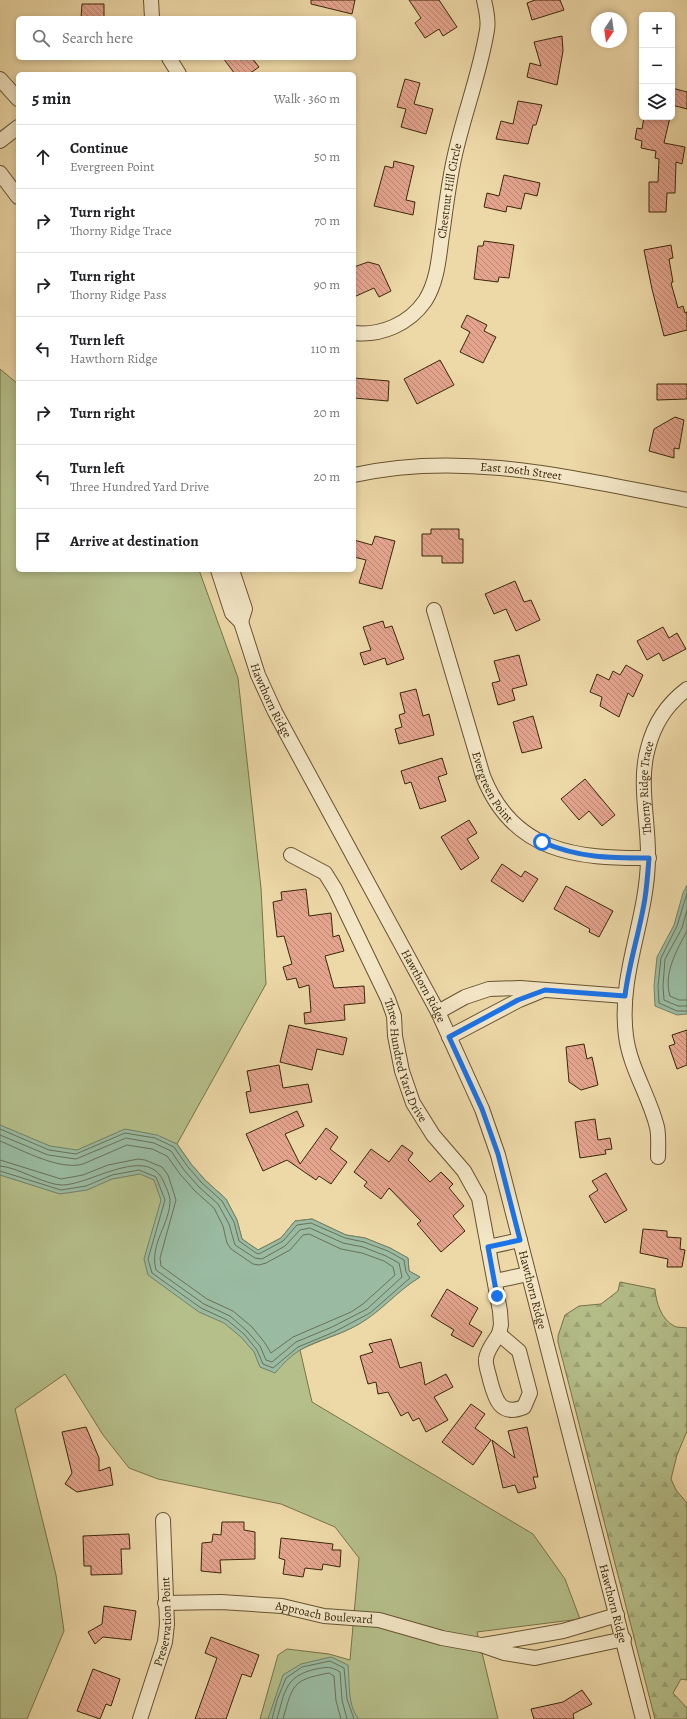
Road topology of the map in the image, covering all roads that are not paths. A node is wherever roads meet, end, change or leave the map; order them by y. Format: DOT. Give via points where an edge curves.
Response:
graph roads {
  1 [pos="151,0"];
  2 [pos="484,0"];
  3 [pos="152,16"];
  4 [pos="170,60"];
  5 [pos="178,72"];
  6 [pos="0,79"];
  7 [pos="16,97"];
  8 [pos="16,129"];
  9 [pos="0,141"];
  10 [pos="0,173"];
  11 [pos="16,193"];
  12 [pos="356,333"];
  13 [pos="356,475"];
  14 [pos="687,500"];
  15 [pos="219,572"];
  16 [pos="233,572"];
  17 [pos="434,610"];
  18 [pos="241,622"];
  19 [pos="687,689"];
  20 [pos="291,855"];
  21 [pos="649,858"];
  22 [pos="545,990"];
  23 [pos="625,996"];
  24 [pos="438,1012"];
  25 [pos="449,1037"];
  26 [pos="658,1157"];
  27 [pos="520,1240"];
  28 [pos="488,1247"];
  29 [pos="528,1274"];
  30 [pos="495,1281"];
  31 [pos="499,1334"];
  32 [pos="163,1520"];
  33 [pos="165,1603"];
  34 [pos="618,1615"];
  35 [pos="624,1639"];
  36 [pos="481,1645"];
  37 [pos="140,1719"];
  38 [pos="643,1719"];
  1 -- 3 [label="street"];
  2 -- 12 [label="street, Chestnut Hill Circle" via="488,28 454,158 437,272 432,288 424,302 400,324 373,333"];
  4 -- 5 [label="street"];
  6 -- 7 [label="street"];
  8 -- 9 [label="street"];
  10 -- 11 [label="street"];
  13 -- 14 [label="street, East 106th Street" via="418,466 482,466 556,475"];
  15 -- 18 [label="street, Hawthorn Ridge" via="232,613"];
  16 -- 18 [label="street, Hawthorn Ridge" via="245,609"];
  17 -- 21 [label="street, Evergreen Point" via="483,776 502,812 520,830 563,851 590,856"];
  18 -- 24 [label="street, Hawthorn Ridge" via="258,675 275,712"];
  19 -- 21 [label="street, Thorny Ridge Trace" via="670,703 653,731 647,749 645,788"];
  20 -- 28 [label="street, Three Hundred Yard Drive" via="325,873 350,920 394,1016 400,1061 411,1097 433,1135 464,1171 473,1186 479,1198"];
  21 -- 23 [label="street, Thorny Ridge Trace" via="645,899"];
  22 -- 23 [label="street"];
  22 -- 24 [label="street" via="489,990 465,997"];
  22 -- 25 [label="street" via="518,1000"];
  23 -- 26 [label="street, Thorny Ridge Trace" via="629,1053 658,1129"];
  24 -- 25 [label="street, Hawthorn Ridge"];
  25 -- 27 [label="street, Hawthorn Ridge" via="482,1109 498,1154"];
  27 -- 28 [label="street"];
  27 -- 29 [label="street, Hawthorn Ridge"];
  28 -- 30 [label="street, Three Hundred Yard Drive"];
  29 -- 30 [label="street"];
  29 -- 34 [label="street, Hawthorn Ridge"];
  30 -- 31 [label="street, Three Hundred Yard Drive" via="501,1325"];
  31 -- 31 [label="street, Three Hundred Yard Drive" via="490,1348 486,1363 494,1398 504,1408 516,1410 524,1407 530,1393 519,1351"];
  32 -- 33 [label="street, Preservation Point"];
  33 -- 36 [label="street, Approach Boulevard" via="221,1602 282,1606 324,1616 379,1620 442,1638"];
  33 -- 37 [label="street, Preservation Point" via="165,1642"];
  34 -- 35 [label="street, Hawthorn Ridge"];
  34 -- 36 [label="street, Approach Boulevard" via="563,1631"];
  35 -- 36 [label="street, Approach Boulevard" via="535,1658 504,1653"];
  35 -- 38 [label="street, Hawthorn Ridge"];
}
